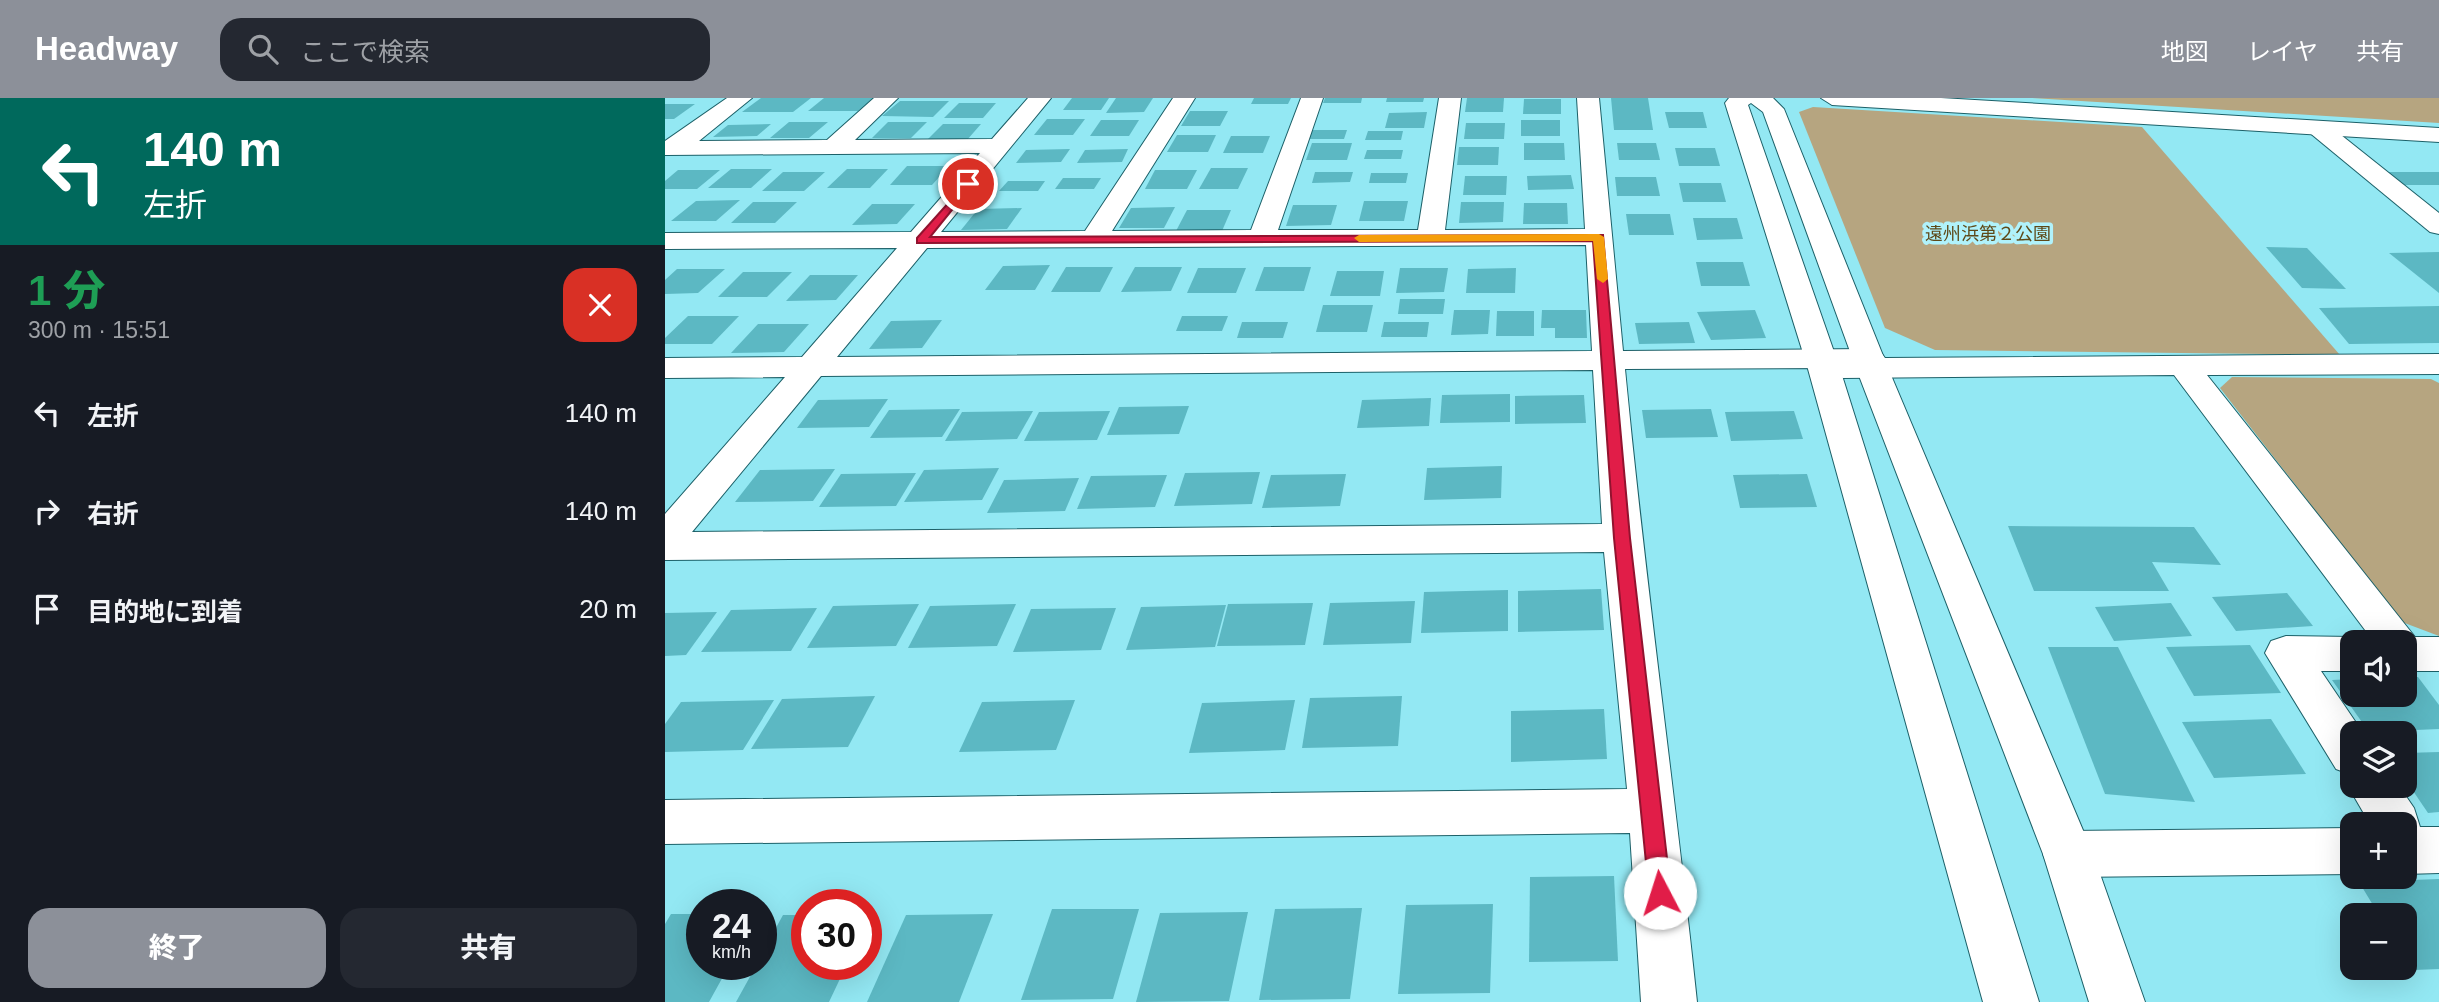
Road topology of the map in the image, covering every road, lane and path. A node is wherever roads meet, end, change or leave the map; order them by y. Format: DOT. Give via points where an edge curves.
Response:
graph roads {
  1 [pos="741,98"];
  2 [pos="887,98"];
  3 [pos="1040,98"];
  4 [pos="1184,98"];
  5 [pos="1312,98"];
  6 [pos="1450,98"];
  7 [pos="1588,98"];
  8 [pos="1744,98"];
  9 [pos="1759,98"];
  10 [pos="1832,98"];
  11 [pos="2318,128"];
  12 [pos="2439,135"];
  13 [pos="999,146"];
  14 [pos="832,147"];
  15 [pos="670,148"];
  16 [pos="2439,226"];
  17 [pos="1599,237"];
  18 [pos="1430,238"];
  19 [pos="1261,239"];
  20 [pos="921,240"];
  21 [pos="1093,240"];
  22 [pos="665,241"];
  23 [pos="1610,360"];
  24 [pos="1871,363"];
  25 [pos="1823,364"];
  26 [pos="2182,364"];
  27 [pos="2439,364"];
  28 [pos="665,368"];
  29 [pos="809,368"];
  30 [pos="665,538"];
  31 [pos="1622,538"];
  32 [pos="665,546"];
  33 [pos="2393,630"];
  34 [pos="2340,654"];
  35 [pos="2340,736"];
  36 [pos="1653,811"];
  37 [pos="665,822"];
  38 [pos="2340,851"];
  39 [pos="2068,854"];
  40 [pos="1669,1002"];
  41 [pos="2011,1002"];
  42 [pos="2117,1002"];
  1 -- 15 [label="street"];
  2 -- 14 [label="street"];
  3 -- 13 [label="street"];
  4 -- 21 [label="street"];
  5 -- 19 [label="street"];
  6 -- 18 [label="street"];
  7 -- 17 [label="street"];
  8 -- 25 [label="street" via="1735,103"];
  9 -- 24 [label="street" via="1773,109"];
  10 -- 11 [label="street"];
  11 -- 12 [label="street"];
  11 -- 16 [label="street"];
  13 -- 14 [label="street"];
  13 -- 20 [label="street"];
  14 -- 15 [label="street"];
  17 -- 18 [label="street"];
  17 -- 23 [label="street"];
  18 -- 19 [label="street"];
  19 -- 21 [label="street"];
  20 -- 21 [label="street"];
  20 -- 22 [label="street"];
  20 -- 29 [label="street"];
  23 -- 25 [label="street"];
  23 -- 29 [label="street"];
  23 -- 31 [label="street"];
  24 -- 25 [label="street"];
  24 -- 26 [label="street"];
  24 -- 39 [label="street"];
  25 -- 41 [label="street"];
  26 -- 27 [label="street"];
  26 -- 33 [label="street"];
  28 -- 29 [label="street"];
  29 -- 30 [label="street"];
  31 -- 32 [label="street"];
  31 -- 36 [label="street"];
  34 -- 35 [label="street" via="2286,653"];
  36 -- 37 [label="street"];
  36 -- 40 [label="street"];
  38 -- 39 [label="street"];
  39 -- 42 [label="street"];
}
